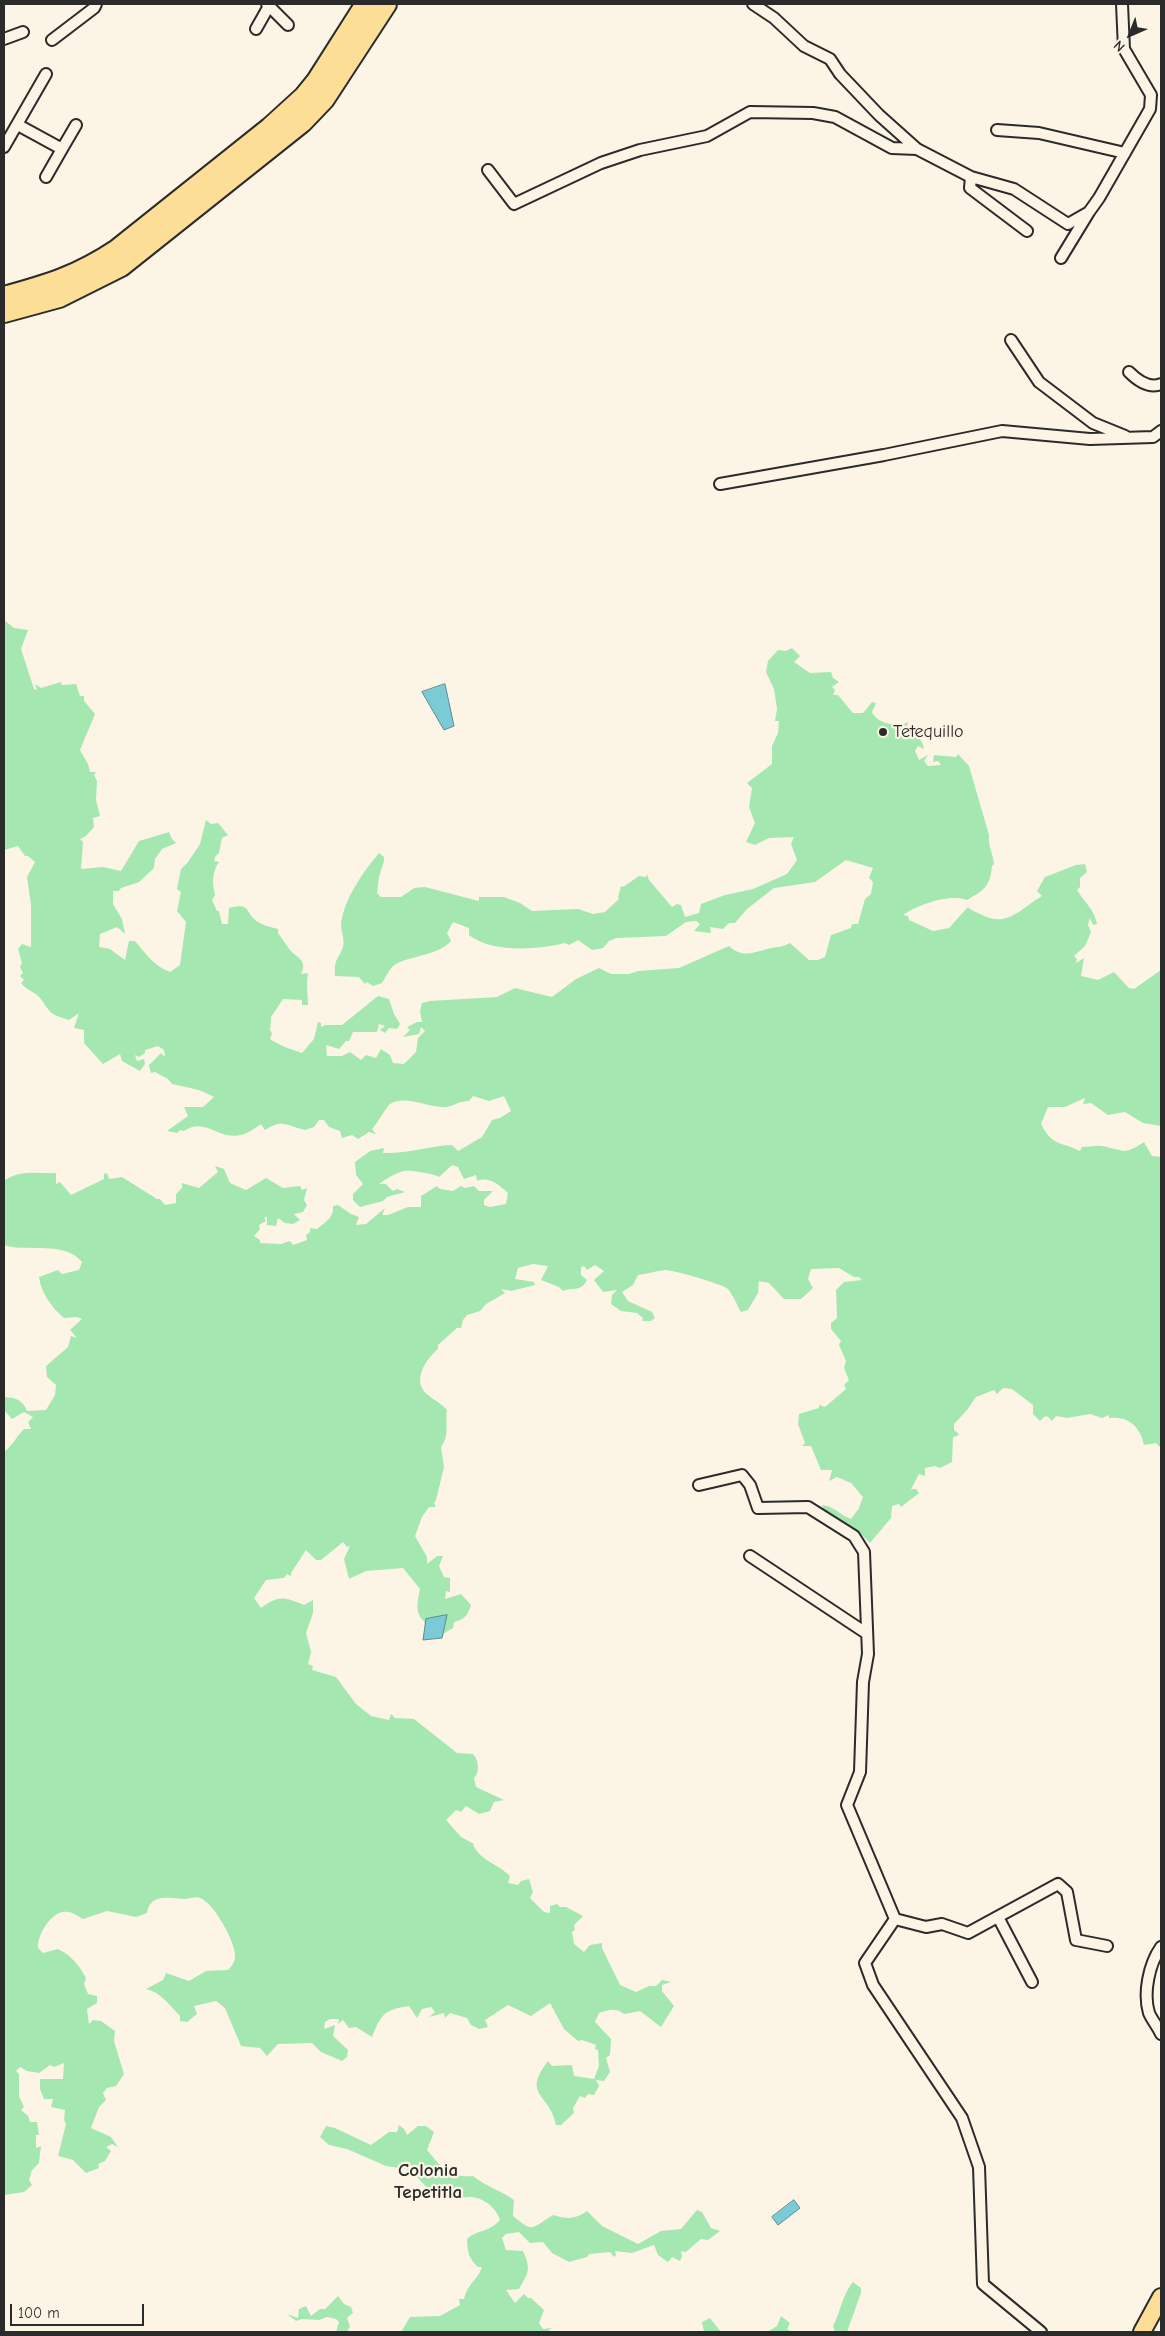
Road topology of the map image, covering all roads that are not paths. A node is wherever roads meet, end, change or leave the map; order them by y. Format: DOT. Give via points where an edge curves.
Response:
graph roads {
  1 [pos="96,4"];
  2 [pos="366,4"];
  3 [pos="386,4"];
  4 [pos="753,4"];
  5 [pos="1122,4"];
  6 [pos="268,5"];
  7 [pos="288,25"];
  8 [pos="256,29"];
  9 [pos="23,32"];
  10 [pos="4,39"];
  11 [pos="52,40"];
  12 [pos="46,74"];
  13 [pos="18,125"];
  14 [pos="76,125"];
  15 [pos="997,130"];
  16 [pos="4,147"];
  17 [pos="62,149"];
  18 [pos="918,149"];
  19 [pos="1125,153"];
  20 [pos="488,170"];
  21 [pos="46,177"];
  22 [pos="971,177"];
  23 [pos="1089,212"];
  24 [pos="1027,231"];
  25 [pos="1062,258"];
  26 [pos="4,297"];
  27 [pos="4,312"];
  28 [pos="1011,340"];
  29 [pos="1130,372"];
  30 [pos="1161,384"];
  31 [pos="1161,431"];
  32 [pos="1128,438"];
  33 [pos="720,484"];
  34 [pos="699,1485"];
  35 [pos="750,1556"];
  36 [pos="866,1633"];
  37 [pos="998,1917"];
  38 [pos="895,1919"];
  39 [pos="1107,1946"];
  40 [pos="1161,1947"];
  41 [pos="1032,1982"];
  42 [pos="1161,2034"];
  43 [pos="1161,2297"];
  44 [pos="1041,2332"];
  45 [pos="1142,2332"];
  1 -- 11 [label="street"];
  2 -- 26 [label="highway" via="317,81 270,128 93,266 57,282"];
  3 -- 27 [label="highway" via="324,98 302,122 121,266 59,297"];
  4 -- 18 [label="street" via="774,18 804,46 830,58 840,74 879,115"];
  5 -- 19 [label="street" via="1124,49 1151,95 1150,109"];
  6 -- 7 [label="street"];
  6 -- 8 [label="street"];
  9 -- 10 [label="street"];
  12 -- 13 [label="street"];
  13 -- 16 [label="street"];
  13 -- 17 [label="street"];
  14 -- 17 [label="street"];
  15 -- 19 [label="street" via="1039,133"];
  17 -- 21 [label="street"];
  18 -- 20 [label="street" via="892,148 835,117 814,113 750,112 707,136 640,150 514,204"];
  18 -- 22 [label="street"];
  19 -- 23 [label="street"];
  22 -- 23 [label="street" via="1014,188 1068,224"];
  22 -- 24 [label="street" via="970,188"];
  23 -- 25 [label="street"];
  28 -- 32 [label="street" via="1039,382 1093,423"];
  29 -- 30 [label="street" via="1139,382"];
  31 -- 32 [label="street" via="1153,437"];
  32 -- 33 [label="street" via="1090,439 1002,431"];
  34 -- 36 [label="street" via="742,1475 750,1485 758,1508 808,1506 854,1536 864,1552"];
  35 -- 36 [label="street"];
  36 -- 38 [label="street" via="868,1654 863,1682 860,1772 847,1805"];
  37 -- 38 [label="street" via="968,1933 942,1924 926,1927"];
  37 -- 39 [label="street" via="1058,1884 1067,1892 1076,1940"];
  37 -- 41 [label="street"];
  38 -- 44 [label="street" via="865,1963 873,1985 962,2118 978,2167 984,2284"];
  40 -- 42 [label="street" via="1154,1958 1147,1988 1149,2012"];
  43 -- 45 [label="main road"];
}
